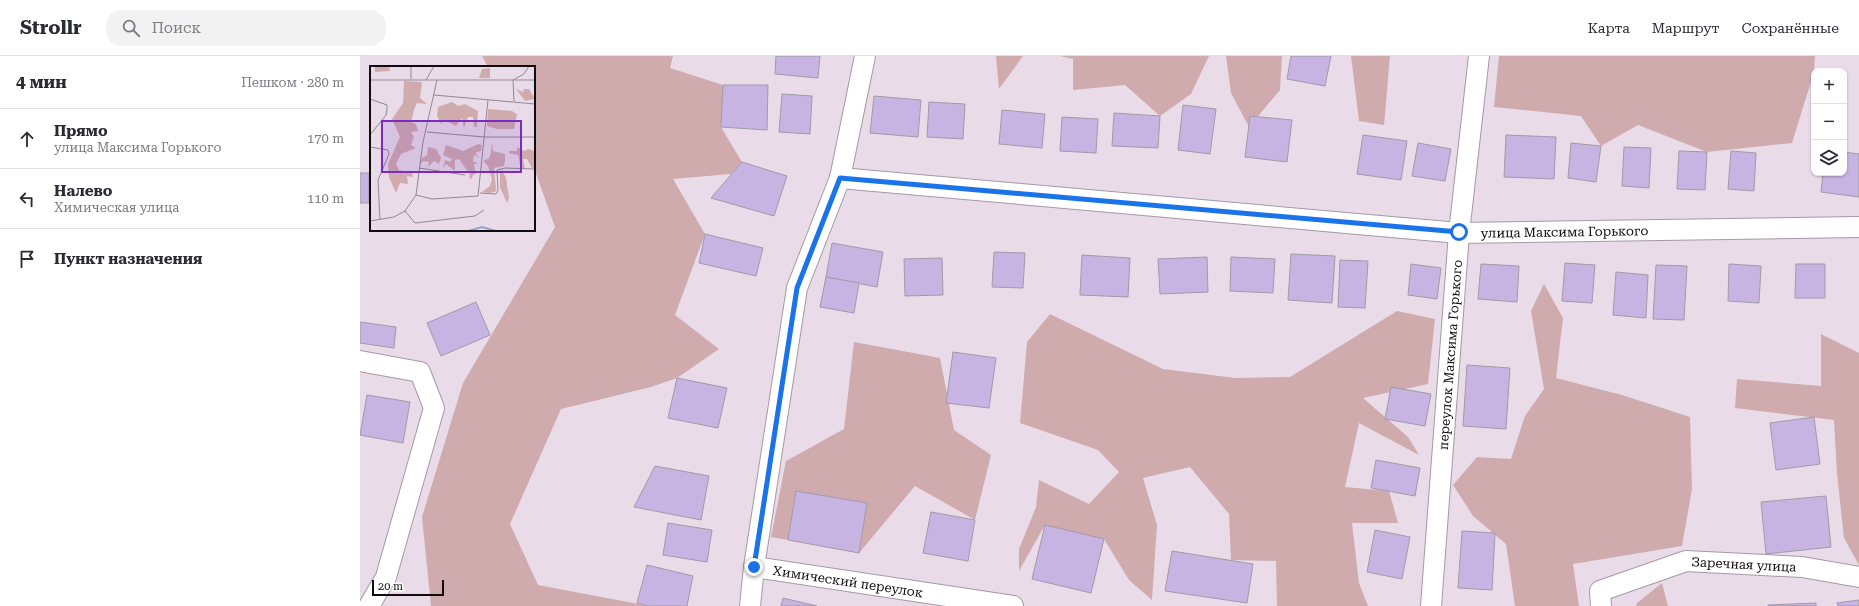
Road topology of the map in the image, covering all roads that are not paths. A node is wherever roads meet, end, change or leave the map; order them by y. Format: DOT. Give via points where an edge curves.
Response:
graph roads {
  1 [pos="865,56"];
  2 [pos="1479,56"];
  3 [pos="840,178"];
  4 [pos="1859,227"];
  5 [pos="1459,232"];
  6 [pos="360,361"];
  7 [pos="754,567"];
  8 [pos="1859,577"];
  9 [pos="369,606"];
  10 [pos="750,606"];
  11 [pos="1013,606"];
  12 [pos="1431,606"];
  13 [pos="1601,606"];
  1 -- 3 [label="street"];
  2 -- 5 [label="street, переулок Максима Горького"];
  3 -- 5 [label="street, улица Максима Горького"];
  3 -- 7 [label="street" via="797,288"];
  4 -- 5 [label="street, улица Максима Горького"];
  5 -- 12 [label="street, переулок Максима Горького"];
  6 -- 9 [label="street" via="420,372 434,408 386,577"];
  7 -- 10 [label="street"];
  7 -- 11 [label="street, Химический переулок"];
  8 -- 13 [label="street, Заречная улица" via="1802,567 1686,561 1600,591"];
}
